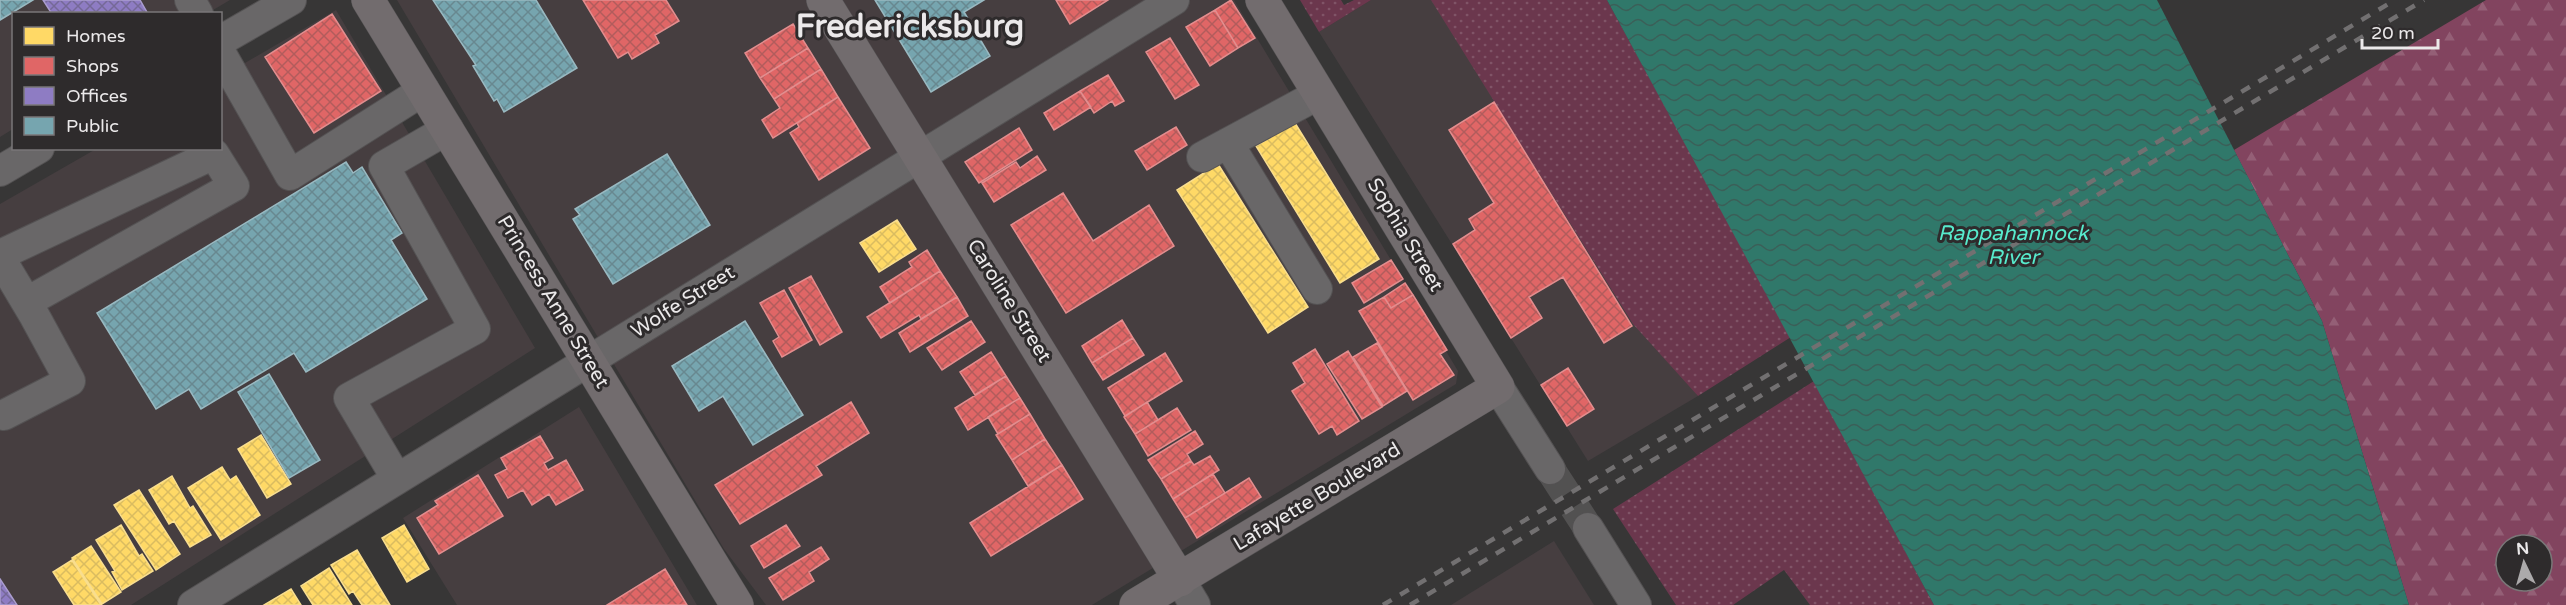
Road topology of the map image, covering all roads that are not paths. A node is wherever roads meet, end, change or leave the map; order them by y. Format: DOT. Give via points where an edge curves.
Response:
graph roads {
  1 [pos="291,0"];
  2 [pos="368,0"];
  3 [pos="823,0"];
  4 [pos="1174,0"];
  5 [pos="1262,0"];
  6 [pos="222,40"];
  7 [pos="222,56"];
  8 [pos="424,90"];
  9 [pos="1319,94"];
  10 [pos="448,129"];
  11 [pos="36,150"];
  12 [pos="920,157"];
  13 [pos="0,171"];
  14 [pos="0,257"];
  15 [pos="1317,289"];
  16 [pos="27,302"];
  17 [pos="589,360"];
  18 [pos="1498,387"];
  19 [pos="1,414"];
  20 [pos="1550,469"];
  21 [pos="397,479"];
  22 [pos="1588,528"];
  23 [pos="1191,598"];
  24 [pos="193,605"];
  25 [pos="737,605"];
  26 [pos="1136,605"];
  27 [pos="1636,605"];
  1 -- 6 [label="street"];
  2 -- 8 [label="main road, Princess Anne Street"];
  3 -- 12 [label="main road, Caroline Street"];
  4 -- 12 [label="street, Wolfe Street"];
  5 -- 9 [label="main road, Sophia Street"];
  7 -- 8 [label="street" via="290,175"];
  8 -- 10 [label="main road, Princess Anne Street"];
  9 -- 15 [label="street" via="1215,150"];
  9 -- 18 [label="main road, Sophia Street"];
  10 -- 17 [label="main road, Princess Anne Street"];
  10 -- 21 [label="street" via="384,166 475,329 349,398"];
  11 -- 13 [label="street"];
  12 -- 17 [label="street, Wolfe Street"];
  12 -- 23 [label="main road, Caroline Street"];
  14 -- 16 [label="street"];
  14 -- 16 [label="street" via="214,154 234,186"];
  16 -- 19 [label="street" via="70,381"];
  17 -- 21 [label="street, Wolfe Street"];
  17 -- 25 [label="main road, Princess Anne Street"];
  18 -- 20 [label="street, Sophia Street"];
  18 -- 23 [label="main road, Lafayette Boulevard"];
  21 -- 24 [label="street, Wolfe Street"];
  22 -- 27 [label="street"];
  23 -- 26 [label="main road, Lafayette Boulevard"];
}
